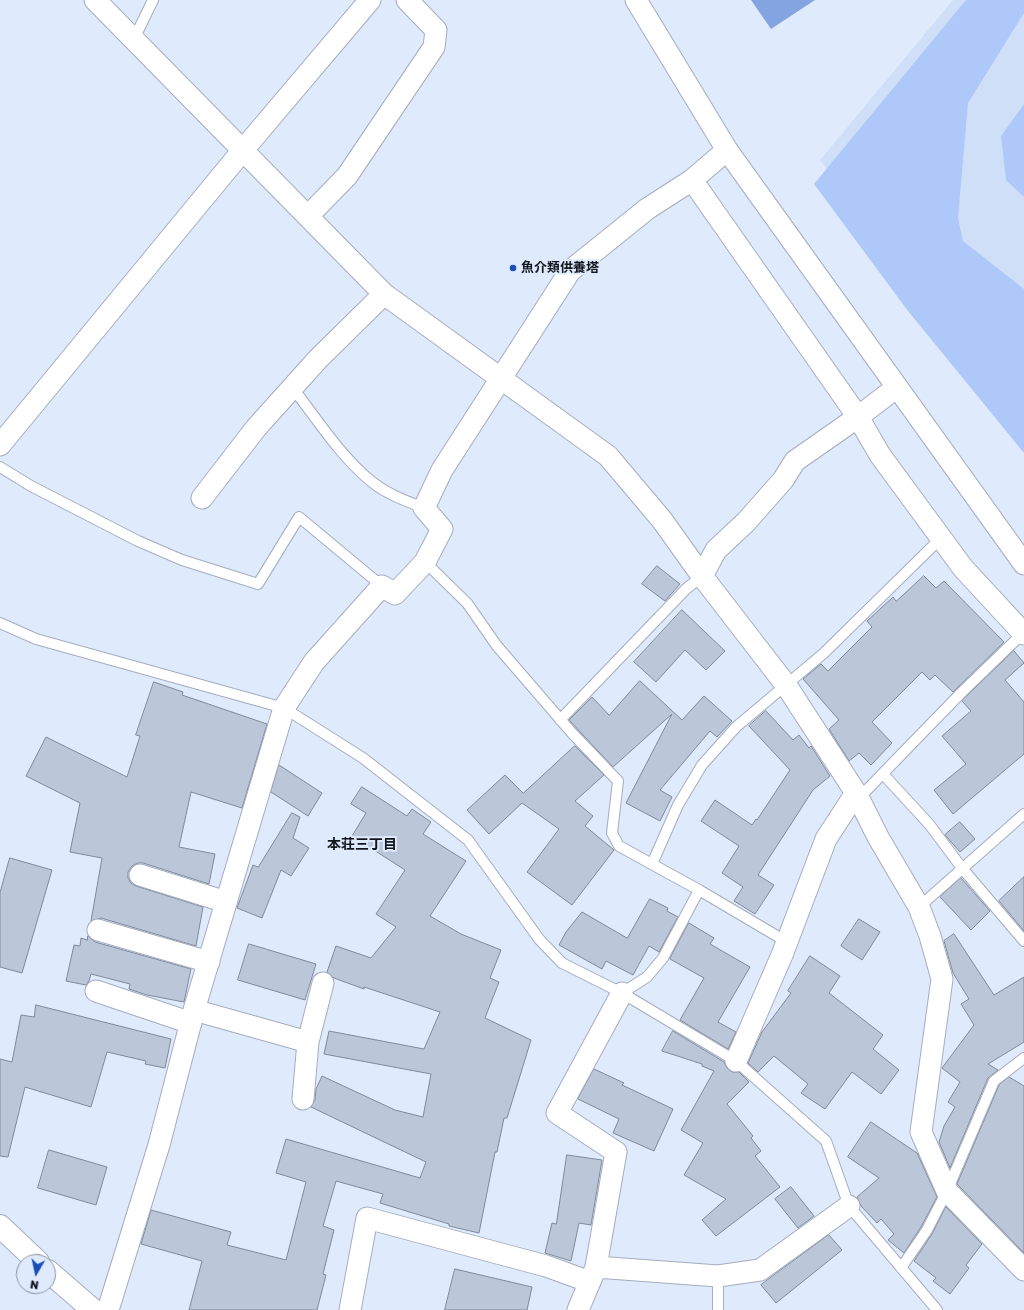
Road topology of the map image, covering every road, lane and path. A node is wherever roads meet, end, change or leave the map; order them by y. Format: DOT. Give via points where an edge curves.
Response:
graph roads {
  1 [pos="95,0"];
  2 [pos="153,0"];
  3 [pos="370,0"];
  4 [pos="407,0"];
  5 [pos="636,0"];
  6 [pos="133,41"];
  7 [pos="242,150"];
  8 [pos="727,150"];
  9 [pos="692,180"];
  10 [pos="308,216"];
  11 [pos="384,294"];
  12 [pos="499,378"];
  13 [pos="292,387"];
  14 [pos="897,387"];
  15 [pos="858,417"];
  16 [pos="0,445"];
  17 [pos="0,467"];
  18 [pos="202,498"];
  19 [pos="424,508"];
  20 [pos="941,538"];
  21 [pos="425,562"];
  22 [pos="1024,564"];
  23 [pos="702,576"];
  24 [pos="382,586"];
  25 [pos="0,623"];
  26 [pos="1023,634"];
  27 [pos="786,685"];
  28 [pos="284,708"];
  29 [pos="560,720"];
  30 [pos="883,774"];
  31 [pos="858,796"];
  32 [pos="1024,814"];
  33 [pos="652,864"];
  34 [pos="962,868"];
  35 [pos="140,875"];
  36 [pos="699,890"];
  37 [pos="226,902"];
  38 [pos="920,907"];
  39 [pos="98,930"];
  40 [pos="1024,941"];
  41 [pos="787,942"];
  42 [pos="209,962"];
  43 [pos="323,984"];
  44 [pos="96,991"];
  45 [pos="622,993"];
  46 [pos="193,1016"];
  47 [pos="308,1042"];
  48 [pos="1024,1058"];
  49 [pos="736,1061"];
  50 [pos="303,1099"];
  51 [pos="947,1191"];
  52 [pos="849,1206"];
  53 [pos="0,1226"];
  54 [pos="30,1254"];
  55 [pos="901,1268"];
  56 [pos="1024,1270"];
  57 [pos="593,1275"];
  58 [pos="718,1276"];
  59 [pos="56,1278"];
  60 [pos="93,1310"];
  61 [pos="108,1310"];
  62 [pos="350,1310"];
  63 [pos="578,1310"];
  64 [pos="718,1310"];
  65 [pos="937,1310"];
  1 -- 6 [label="street"];
  2 -- 6 [label="lane"];
  3 -- 7 [label="street"];
  4 -- 10 [label="street" via="436,30 434,47 347,176"];
  5 -- 8 [label="street"];
  6 -- 7 [label="street"];
  7 -- 10 [label="street"];
  7 -- 16 [label="street"];
  8 -- 9 [label="street"];
  8 -- 14 [label="street"];
  9 -- 12 [label="street" via="647,209 570,271"];
  9 -- 15 [label="street"];
  10 -- 11 [label="street"];
  11 -- 12 [label="street"];
  11 -- 13 [label="street"];
  12 -- 19 [label="street" via="442,470"];
  12 -- 23 [label="street" via="608,456 662,520"];
  13 -- 18 [label="street" via="256,428"];
  13 -- 19 [label="lane" via="346,457 371,481 398,497"];
  14 -- 15 [label="street"];
  14 -- 22 [label="street"];
  15 -- 20 [label="street" via="880,455"];
  15 -- 23 [label="street" via="795,460 783,480 765,501 716,550"];
  17 -- 24 [label="lane" via="31,486 138,541 182,560 258,584 299,517"];
  19 -- 21 [label="street" via="442,529"];
  20 -- 26 [label="street" via="963,568"];
  20 -- 27 [label="lane" via="824,653"];
  21 -- 24 [label="street" via="395,594"];
  21 -- 29 [label="lane" via="467,604 497,646"];
  23 -- 27 [label="street"];
  23 -- 29 [label="lane" via="686,589"];
  24 -- 28 [label="street" via="314,662"];
  25 -- 28 [label="lane" via="36,639"];
  26 -- 30 [label="lane" via="961,693"];
  27 -- 31 [label="street"];
  27 -- 33 [label="lane" via="736,727 702,764 678,805"];
  28 -- 37 [label="street"];
  28 -- 45 [label="lane" via="363,758 468,840 539,939 562,963"];
  29 -- 33 [label="lane" via="618,782 612,833 619,846"];
  30 -- 31 [label="lane"];
  30 -- 34 [label="lane" via="929,824"];
  31 -- 38 [label="street" via="878,837"];
  31 -- 41 [label="street" via="826,839"];
  32 -- 34 [label="lane"];
  33 -- 36 [label="lane"];
  34 -- 38 [label="lane"];
  34 -- 40 [label="lane"];
  35 -- 37 [label="street"];
  36 -- 41 [label="lane"];
  36 -- 45 [label="lane" via="663,958 647,977"];
  37 -- 42 [label="street"];
  38 -- 51 [label="street" via="942,979 921,1132"];
  39 -- 42 [label="street"];
  41 -- 49 [label="street"];
  42 -- 46 [label="street"];
  43 -- 47 [label="street"];
  44 -- 46 [label="street"];
  45 -- 49 [label="lane"];
  45 -- 57 [label="street" via="557,1113 616,1152"];
  46 -- 47 [label="street"];
  46 -- 61 [label="street" via="159,1145"];
  47 -- 50 [label="street"];
  48 -- 51 [label="lane" via="994,1081"];
  49 -- 52 [label="lane" via="826,1142"];
  51 -- 55 [label="lane" via="927,1230"];
  51 -- 56 [label="street"];
  52 -- 55 [label="lane"];
  52 -- 58 [label="street" via="760,1270"];
  53 -- 54 [label="main road"];
  55 -- 65 [label="lane"];
  57 -- 58 [label="street"];
  57 -- 62 [label="street" via="546,1266 367,1218"];
  57 -- 63 [label="street"];
  58 -- 64 [label="lane"];
  59 -- 60 [label="main road"];
}
